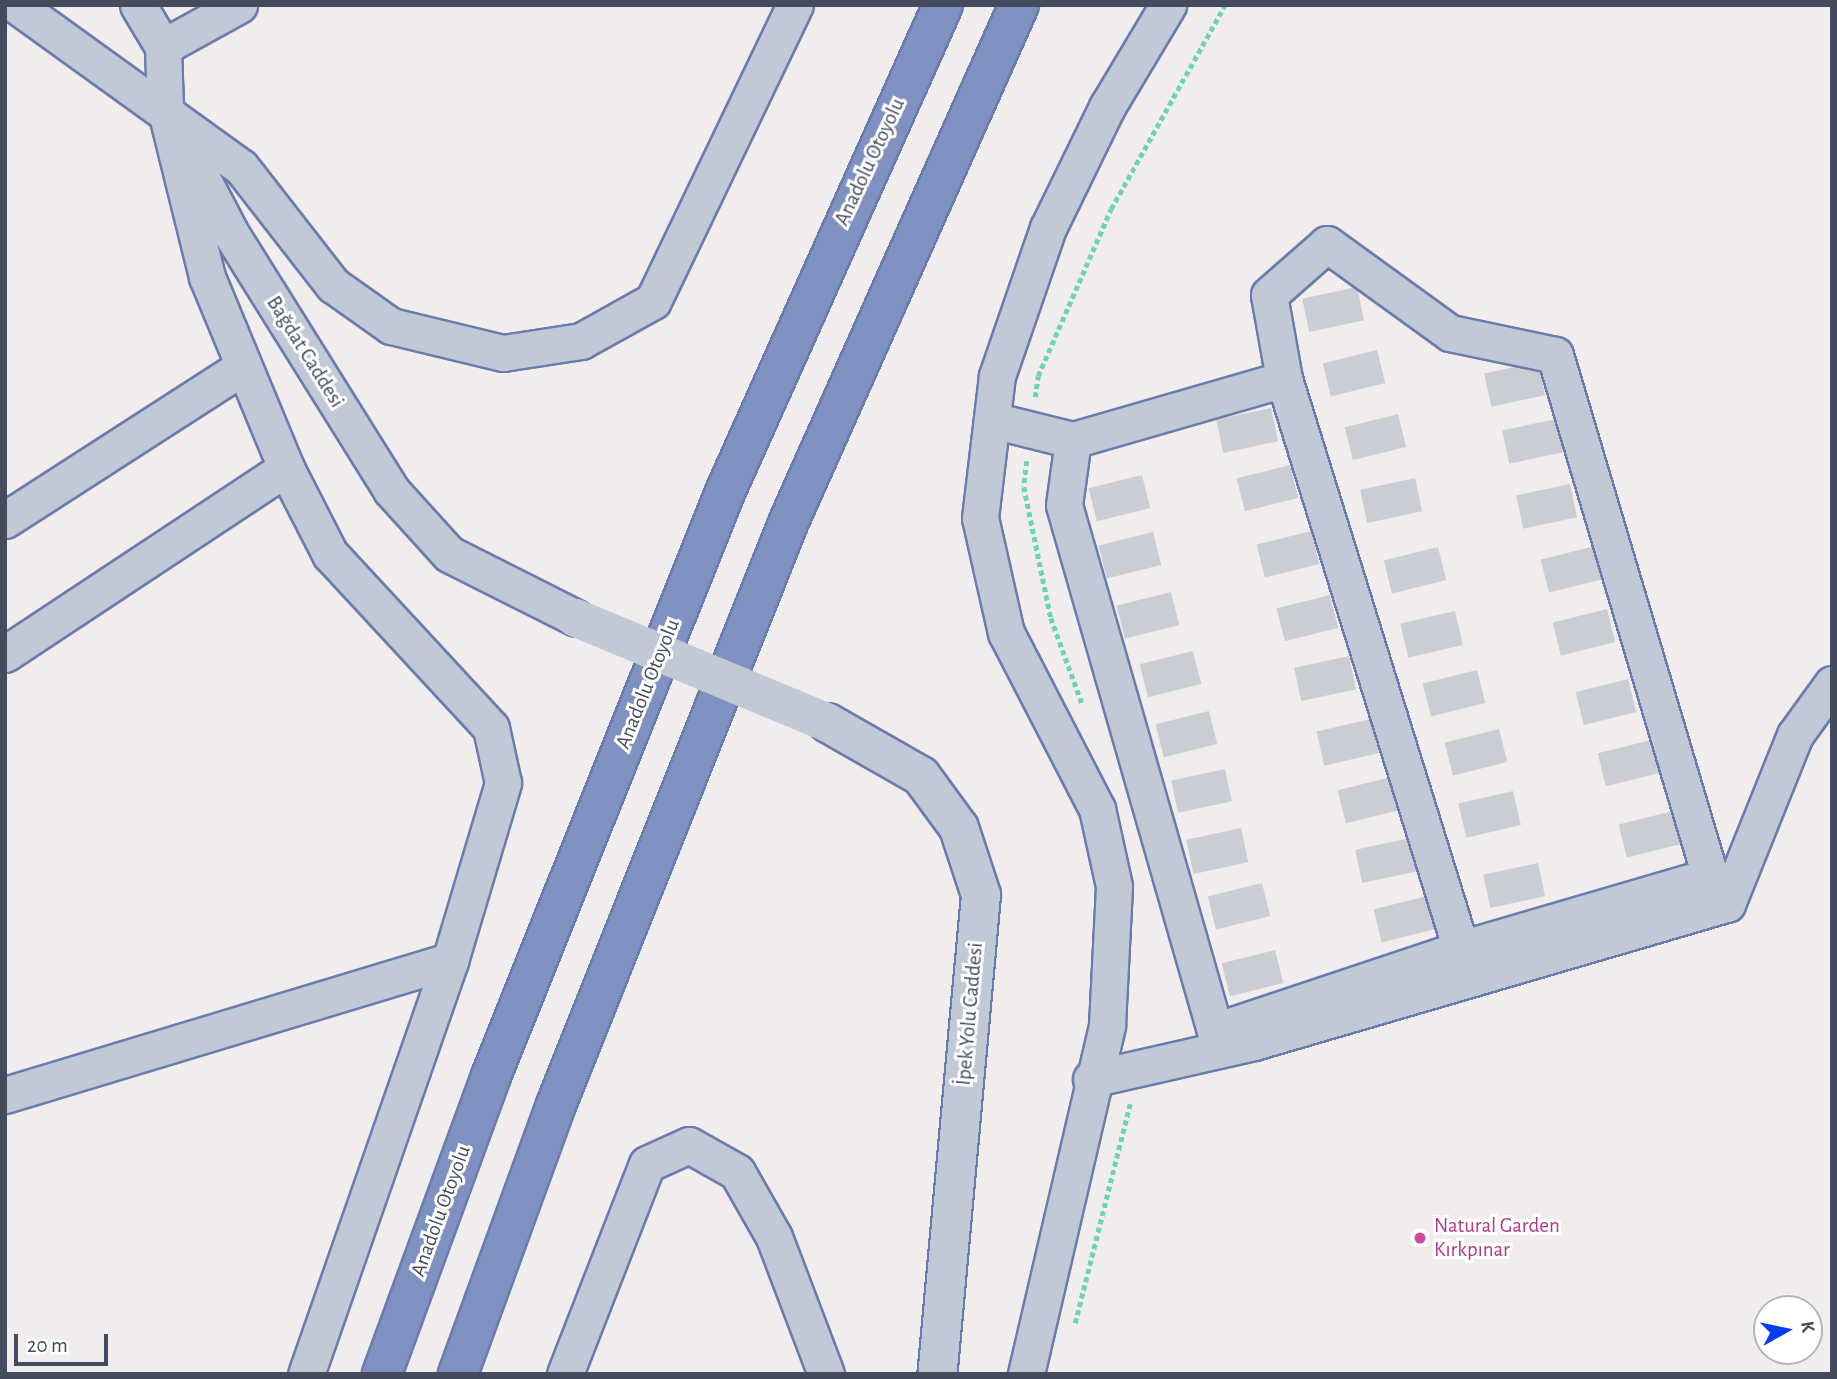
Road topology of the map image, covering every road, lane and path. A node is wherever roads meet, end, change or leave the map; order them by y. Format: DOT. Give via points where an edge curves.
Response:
graph roads {
  1 [pos="16,5"];
  2 [pos="138,5"];
  3 [pos="239,5"];
  4 [pos="795,5"];
  5 [pos="943,5"];
  6 [pos="1019,5"];
  7 [pos="1168,5"];
  8 [pos="1225,5"];
  9 [pos="163,47"];
  10 [pos="165,107"];
  11 [pos="242,368"];
  12 [pos="1038,376"];
  13 [pos="1284,379"];
  14 [pos="992,420"];
  15 [pos="1073,439"];
  16 [pos="286,468"];
  17 [pos="5,520"];
  18 [pos="576,618"];
  19 [pos="5,654"];
  20 [pos="1832,684"];
  21 [pos="1461,949"];
  22 [pos="450,961"];
  23 [pos="1091,1079"];
  24 [pos="5,1095"];
  25 [pos="1129,1112"];
  26 [pos="1072,1335"];
  27 [pos="306,1374"];
  28 [pos="382,1374"];
  29 [pos="458,1374"];
  30 [pos="565,1374"];
  31 [pos="826,1374"];
  32 [pos="937,1374"];
  33 [pos="1026,1374"];
  1 -- 10 [label="street"];
  2 -- 9 [label="street, Bağdat Caddesi"];
  3 -- 9 [label="street"];
  4 -- 10 [label="street" via="653,301 581,341 503,353 391,326 333,285 241,167"];
  5 -- 28 [label="highway, Anadolu Otoyolu" via="726,490 491,1076"];
  6 -- 29 [label="highway" via="789,521 556,1105"];
  7 -- 14 [label="street" via="1107,107 1048,228 997,376"];
  8 -- 12 [label="path" via="1111,209"];
  9 -- 10 [label="street, Bağdat Caddesi"];
  10 -- 11 [label="street" via="207,277"];
  10 -- 18 [label="street, Bağdat Caddesi" via="230,232 391,490 449,554"];
  11 -- 16 [label="street"];
  11 -- 17 [label="street"];
  13 -- 15 [label="street"];
  13 -- 21 [label="street"];
  13 -- 21 [label="street" via="1269,295 1326,244 1450,333 1555,355 1710,876"];
  14 -- 15 [label="street"];
  14 -- 23 [label="street" via="980,518 1006,633 1097,808 1114,886 1107,1025"];
  15 -- 21 [label="street" via="1064,505 1214,1031"];
  16 -- 19 [label="street"];
  16 -- 22 [label="street" via="330,554 491,727 503,783"];
  18 -- 32 [label="street, İpek Yolu Caddesi, bridge" via="828,723 921,776 959,828 981,895"];
  20 -- 23 [label="street" via="1795,735 1727,904 1254,1042"];
  22 -- 24 [label="street"];
  22 -- 27 [label="street"];
  23 -- 33 [label="street" via="1071,1200"];
  25 -- 26 [label="path"];
  30 -- 31 [label="street" via="647,1164 689,1145 737,1172 774,1237"];
}
